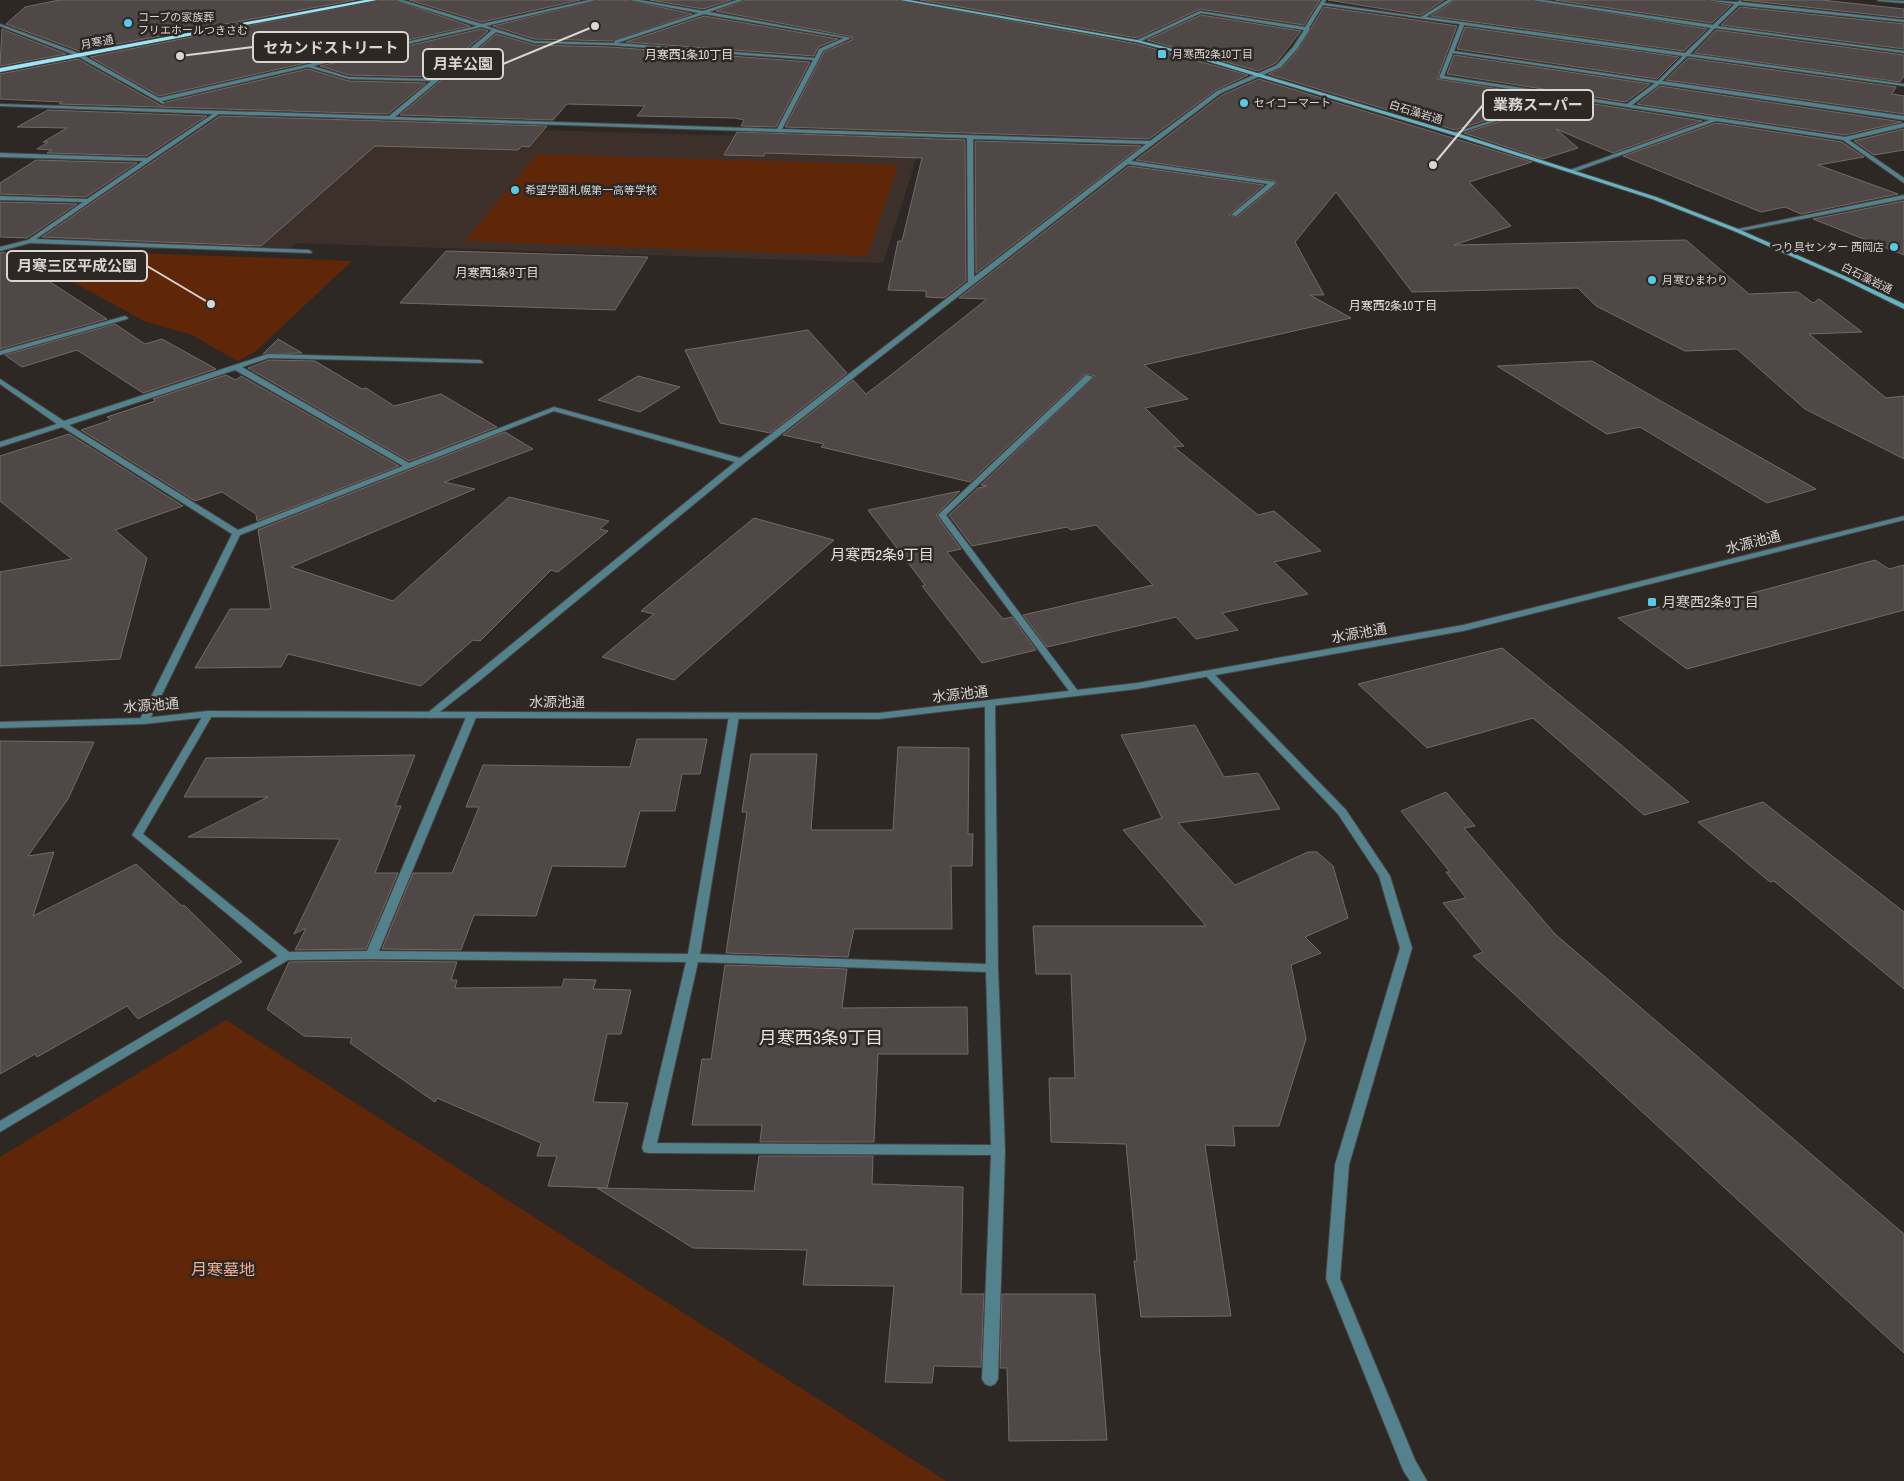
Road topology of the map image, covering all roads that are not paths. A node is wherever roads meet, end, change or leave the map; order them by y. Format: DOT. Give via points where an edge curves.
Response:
graph roads {
  1 [pos="374,0"];
  2 [pos="398,0"];
  3 [pos="594,0"];
  4 [pos="632,0"];
  5 [pos="741,0"];
  6 [pos="902,0"];
  7 [pos="1451,0"];
  8 [pos="1534,0"];
  9 [pos="1708,0"];
  10 [pos="1880,0"];
  11 [pos="1323,2"];
  12 [pos="1740,2"];
  13 [pos="1904,2"];
  14 [pos="706,13"];
  15 [pos="1422,18"];
  16 [pos="1904,21"];
  17 [pos="1462,24"];
  18 [pos="0,25"];
  19 [pos="481,26"];
  20 [pos="1715,27"];
  21 [pos="1308,29"];
  22 [pos="494,30"];
  23 [pos="1137,41"];
  24 [pos="610,44"];
  25 [pos="1452,52"];
  26 [pos="1904,52"];
  27 [pos="79,55"];
  28 [pos="1685,55"];
  29 [pos="816,59"];
  30 [pos="308,66"];
  31 [pos="0,70"];
  32 [pos="1259,75"];
  33 [pos="434,80"];
  34 [pos="1659,82"];
  35 [pos="1904,85"];
  36 [pos="1570,97"];
  37 [pos="158,100"];
  38 [pos="0,106"];
  39 [pos="1628,106"];
  40 [pos="166,111"];
  41 [pos="217,112"];
  42 [pos="390,118"];
  43 [pos="1904,118"];
  44 [pos="1715,119"];
  45 [pos="1904,125"];
  46 [pos="778,130"];
  47 [pos="1455,134"];
  48 [pos="970,137"];
  49 [pos="1845,139"];
  50 [pos="1150,143"];
  51 [pos="0,155"];
  52 [pos="150,160"];
  53 [pos="1127,162"];
  54 [pos="1572,171"];
  55 [pos="1904,180"];
  56 [pos="1904,197"];
  57 [pos="0,198"];
  58 [pos="90,201"];
  59 [pos="1234,214"];
  60 [pos="1736,230"];
  61 [pos="30,241"];
  62 [pos="0,249"];
  63 [pos="309,252"];
  64 [pos="971,283"];
  65 [pos="1904,307"];
  66 [pos="125,318"];
  67 [pos="0,353"];
  68 [pos="480,362"];
  69 [pos="236,367"];
  70 [pos="1089,377"];
  71 [pos="0,381"];
  72 [pos="63,424"];
  73 [pos="0,445"];
  74 [pos="741,461"];
  75 [pos="409,466"];
  76 [pos="1904,518"];
  77 [pos="237,533"];
  78 [pos="1209,674"];
  79 [pos="1076,693"];
  80 [pos="990,704"];
  81 [pos="208,714"];
  82 [pos="430,715"];
  83 [pos="472,715"];
  84 [pos="734,716"];
  85 [pos="144,720"];
  86 [pos="0,725"];
  87 [pos="371,955"];
  88 [pos="286,956"];
  89 [pos="693,958"];
  90 [pos="992,968"];
  91 [pos="0,1127"];
  92 [pos="998,1150"];
  93 [pos="990,1379"];
  94 [pos="1419,1481"];
  1 -- 27 [label="highway, 月寒通"];
  2 -- 19 [label="street"];
  3 -- 19 [label="street"];
  4 -- 14 [label="street"];
  5 -- 14 [label="street"];
  6 -- 23 [label="main road, 白石藻岩通"];
  7 -- 15 [label="street"];
  8 -- 20 [label="street"];
  9 -- 12 [label="street"];
  10 -- 13 [label="street"];
  11 -- 15 [label="street"];
  11 -- 21 [label="street"];
  12 -- 16 [label="street"];
  12 -- 20 [label="street"];
  14 -- 24 [label="street"];
  14 -- 29 [label="street" via="849,38 821,50"];
  15 -- 17 [label="street"];
  17 -- 25 [label="street"];
  17 -- 28 [label="street"];
  18 -- 27 [label="street"];
  19 -- 22 [label="street"];
  19 -- 30 [label="street"];
  20 -- 26 [label="street"];
  20 -- 28 [label="street"];
  21 -- 23 [label="street" via="1200,12"];
  21 -- 32 [label="street" via="1279,66"];
  22 -- 24 [label="street" via="534,42"];
  22 -- 33 [label="street"];
  23 -- 32 [label="main road, 白石藻岩通"];
  24 -- 29 [label="street"];
  25 -- 34 [label="street"];
  25 -- 36 [label="street" via="1440,77"];
  27 -- 31 [label="highway, 月寒通"];
  27 -- 37 [label="street"];
  28 -- 34 [label="street"];
  28 -- 35 [label="street"];
  29 -- 46 [label="street"];
  30 -- 33 [label="street" via="349,78"];
  30 -- 37 [label="street"];
  32 -- 47 [label="main road, 白石藻岩通"];
  32 -- 50 [label="street" via="1219,92"];
  33 -- 42 [label="street"];
  34 -- 39 [label="street"];
  34 -- 43 [label="street"];
  36 -- 39 [label="street"];
  36 -- 47 [label="street"];
  37 -- 40 [label="street" via="165,105"];
  38 -- 40 [label="street"];
  39 -- 44 [label="street"];
  40 -- 41 [label="street"];
  41 -- 42 [label="street"];
  41 -- 52 [label="street"];
  42 -- 46 [label="street"];
  44 -- 49 [label="street"];
  44 -- 54 [label="street"];
  45 -- 49 [label="street"];
  46 -- 48 [label="street"];
  47 -- 54 [label="main road, 白石藻岩通"];
  48 -- 50 [label="street"];
  48 -- 64 [label="street"];
  49 -- 55 [label="street"];
  50 -- 53 [label="street"];
  51 -- 52 [label="street"];
  52 -- 58 [label="street"];
  53 -- 59 [label="street" via="1273,183"];
  53 -- 64 [label="street"];
  54 -- 60 [label="main road, 白石藻岩通"];
  56 -- 60 [label="street"];
  57 -- 58 [label="street"];
  58 -- 61 [label="street"];
  60 -- 65 [label="main road, 白石藻岩通"];
  61 -- 62 [label="street"];
  61 -- 63 [label="street"];
  64 -- 74 [label="street"];
  66 -- 67 [label="street"];
  68 -- 69 [label="street" via="268,356"];
  69 -- 72 [label="street"];
  69 -- 75 [label="street"];
  70 -- 79 [label="street" via="942,514"];
  71 -- 72 [label="street"];
  72 -- 73 [label="street"];
  72 -- 77 [label="street"];
  74 -- 75 [label="street" via="554,409"];
  74 -- 82 [label="street"];
  75 -- 77 [label="street"];
  76 -- 78 [label="street, 水源池通" via="1472,626"];
  77 -- 85 [label="street"];
  78 -- 79 [label="street, 水源池通"];
  78 -- 94 [label="street" via="1342,812 1384,876 1406,948 1342,1165 1333,1280"];
  79 -- 80 [label="street, 水源池通"];
  80 -- 84 [label="street, 水源池通" via="879,716"];
  80 -- 90 [label="street"];
  81 -- 82 [label="street, 水源池通"];
  81 -- 85 [label="street, 水源池通"];
  81 -- 88 [label="street" via="137,835"];
  82 -- 83 [label="street, 水源池通"];
  83 -- 84 [label="street, 水源池通"];
  83 -- 87 [label="street"];
  84 -- 89 [label="street"];
  85 -- 86 [label="street, 水源池通"];
  87 -- 88 [label="street"];
  87 -- 89 [label="street"];
  88 -- 91 [label="street"];
  89 -- 90 [label="street"];
  89 -- 92 [label="street" via="649,1148"];
  90 -- 92 [label="street"];
  92 -- 93 [label="street"];
}
